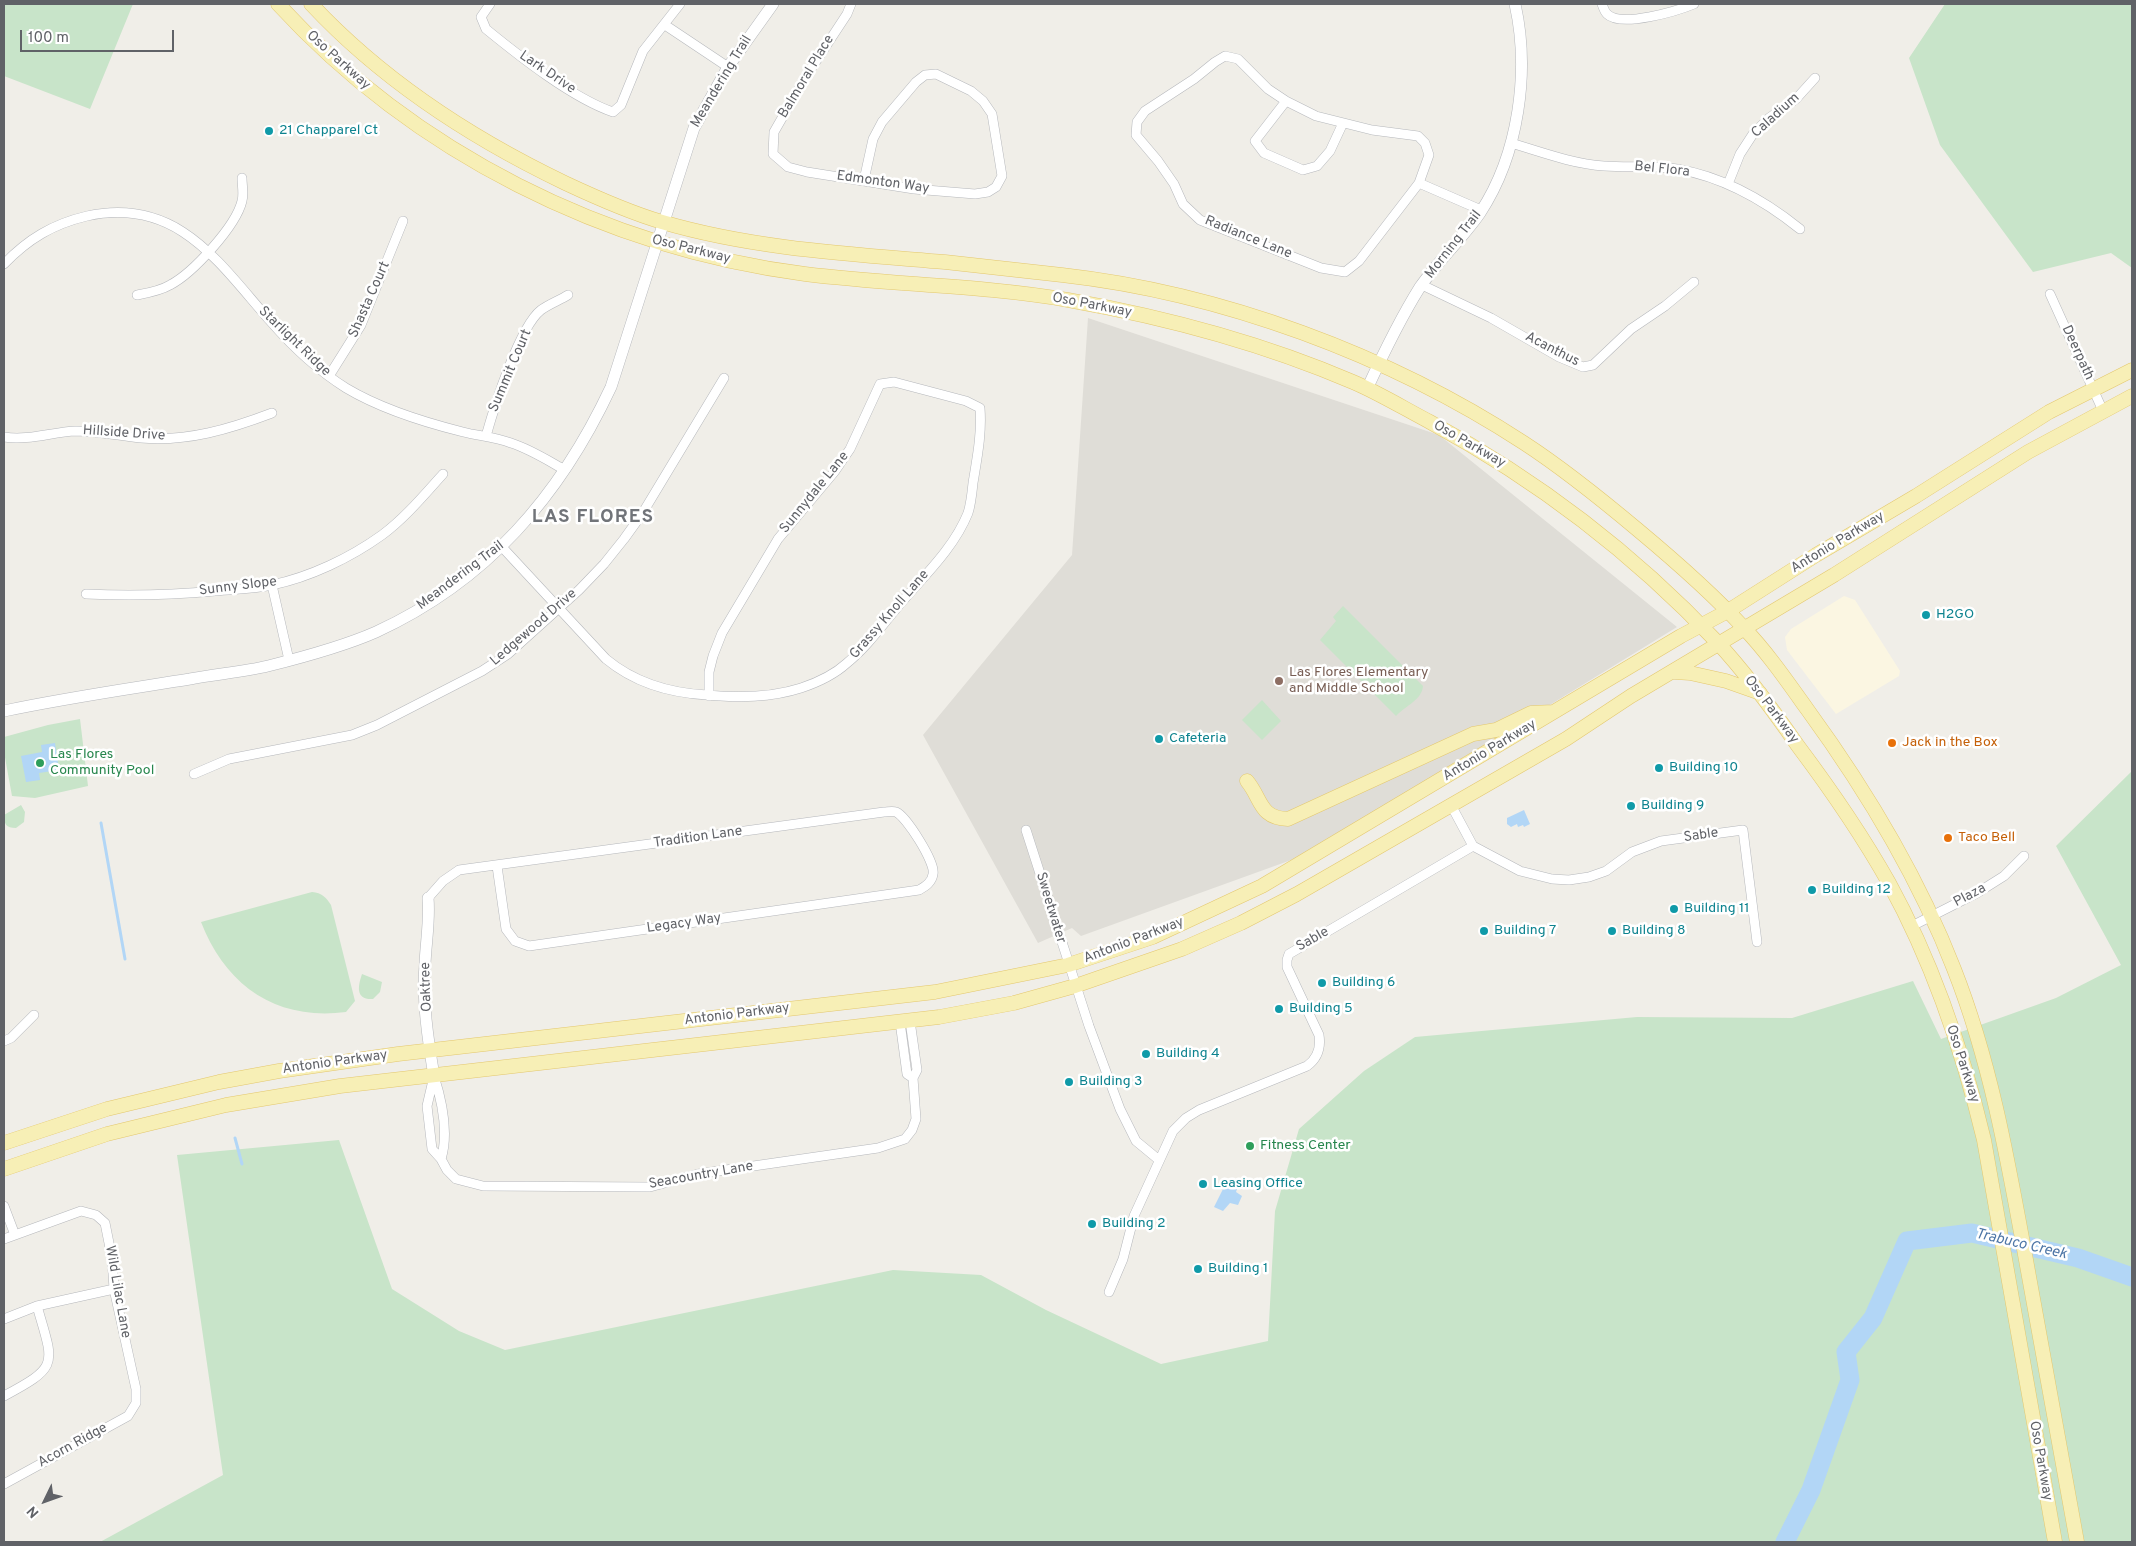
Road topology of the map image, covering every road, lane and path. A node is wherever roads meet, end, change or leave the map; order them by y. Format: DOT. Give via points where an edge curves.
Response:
graph roads {
  1 [pos="278,4"];
  2 [pos="311,4"];
  3 [pos="490,4"];
  4 [pos="680,4"];
  5 [pos="773,4"];
  6 [pos="851,4"];
  7 [pos="1515,4"];
  8 [pos="1602,4"];
  9 [pos="1694,4"];
  10 [pos="665,25"];
  11 [pos="728,67"];
  12 [pos="1815,78"];
  13 [pos="1286,101"];
  14 [pos="1343,123"];
  15 [pos="1511,143"];
  16 [pos="773,154"];
  17 [pos="242,178"];
  18 [pos="864,180"];
  19 [pos="1419,184"];
  20 [pos="1728,184"];
  21 [pos="1481,210"];
  22 [pos="403,221"];
  23 [pos="662,222"];
  24 [pos="1800,229"];
  25 [pos="656,242"];
  26 [pos="209,251"];
  27 [pos="4,264"];
  28 [pos="1694,282"];
  29 [pos="1422,285"];
  30 [pos="2050,294"];
  31 [pos="137,295"];
  32 [pos="568,296"];
  33 [pos="1379,364"];
  34 [pos="2132,370"];
  35 [pos="329,376"];
  36 [pos="724,378"];
  37 [pos="1367,388"];
  38 [pos="2094,389"];
  39 [pos="2132,396"];
  40 [pos="980,408"];
  41 [pos="2103,411"];
  42 [pos="272,413"];
  43 [pos="486,436"];
  44 [pos="4,437"];
  45 [pos="565,470"];
  46 [pos="443,474"];
  47 [pos="1916,496"];
  48 [pos="1918,523"];
  49 [pos="502,547"];
  50 [pos="272,585"];
  51 [pos="86,594"];
  52 [pos="558,610"];
  53 [pos="1728,611"];
  54 [pos="1700,625"];
  55 [pos="1746,629"];
  56 [pos="1719,644"];
  57 [pos="289,660"];
  58 [pos="1674,672"];
  59 [pos="1760,693"];
  60 [pos="709,696"];
  61 [pos="4,711"];
  62 [pos="1556,711"];
  63 [pos="194,774"];
  64 [pos="1247,781"];
  65 [pos="1451,805"];
  66 [pos="1026,830"];
  67 [pos="1473,846"];
  68 [pos="2024,856"];
  69 [pos="497,866"];
  70 [pos="930,883"];
  71 [pos="428,898"];
  72 [pos="1932,915"];
  73 [pos="1910,927"];
  74 [pos="1757,942"];
  75 [pos="1068,965"];
  76 [pos="1075,986"];
  77 [pos="34,1015"];
  78 [pos="905,1022"];
  79 [pos="4,1041"];
  80 [pos="430,1050"];
  81 [pos="434,1076"];
  82 [pos="4,1143"];
  83 [pos="441,1159"];
  84 [pos="1159,1160"];
  85 [pos="4,1169"];
  86 [pos="4,1206"];
  87 [pos="15,1235"];
  88 [pos="4,1239"];
  89 [pos="114,1289"];
  90 [pos="1109,1292"];
  91 [pos="37,1306"];
  92 [pos="4,1319"];
  93 [pos="4,1396"];
  94 [pos="136,1403"];
  95 [pos="4,1484"];
  96 [pos="2055,1542"];
  97 [pos="2077,1542"];
  1 -- 25 [label="main road, Oso Parkway" via="355,78 444,143 529,192"];
  2 -- 23 [label="main road, Oso Parkway" via="352,45 425,104 463,128 548,174"];
  3 -- 10 [label="street, Lark Drive" via="480,17 486,29 552,79 613,112 621,105 643,51"];
  4 -- 10 [label="street"];
  5 -- 11 [label="street, Meandering Trail"];
  6 -- 16 [label="street, Balmoral Place" via="774,132"];
  7 -- 15 [label="street, Morning Trail" via="1521,40 1522,80"];
  8 -- 9 [label="street" via="1607,14 1619,20 1679,10"];
  10 -- 11 [label="street"];
  11 -- 23 [label="street, Meandering Trail" via="694,128"];
  12 -- 20 [label="street, Caladium" via="1796,99 1753,134 1740,154"];
  13 -- 14 [label="street, Radiance Lane" via="1316,116"];
  13 -- 14 [label="street" via="1255,141 1264,153 1303,170 1317,166 1330,151"];
  13 -- 19 [label="street, Radiance Lane" via="1268,89 1238,59 1225,56 1145,111 1137,122 1136,135 1174,184 1183,204 1200,220 1321,268 1345,272 1359,261"];
  14 -- 19 [label="street, Radiance Lane" via="1418,136 1425,143 1428,155"];
  15 -- 20 [label="street, Bel Flora" via="1575,161 1604,166 1677,169"];
  15 -- 21 [label="street, Morning Trail"];
  16 -- 18 [label="street, Edmonton Way" via="788,167"];
  17 -- 26 [label="street" via="242,200 234,220"];
  18 -- 18 [label="street, Edmonton Way" via="873,139 882,122 925,75 936,74 971,91 992,114 1002,176 996,187 988,192 975,194 914,189"];
  19 -- 21 [label="street"];
  20 -- 24 [label="street, Bel Flora" via="1751,194"];
  21 -- 29 [label="street, Morning Trail"];
  22 -- 35 [label="street, Shasta Court" via="361,326"];
  23 -- 25 [label="street, Meandering Trail"];
  23 -- 33 [label="main road, Oso Parkway" via="821,253 949,263 1087,278 1138,287 1209,303 1272,323"];
  25 -- 37 [label="main road, Oso Parkway" via="728,261 808,274 1063,299 1118,310 1240,342"];
  25 -- 45 [label="street, Meandering Trail" via="610,386 596,418"];
  26 -- 27 [label="street, Starlight Ridge" via="184,232 157,220 118,213 96,214 70,220 43,232 20,247"];
  26 -- 31 [label="street" via="171,285"];
  26 -- 35 [label="street, Starlight Ridge" via="273,325"];
  28 -- 29 [label="street, Acanthus" via="1631,329 1593,365 1583,367"];
  29 -- 33 [label="street, Morning Trail"];
  30 -- 38 [label="street, Deerpath"];
  32 -- 43 [label="street, Summit Court" via="540,310 526,330 494,406"];
  33 -- 37 [label="street, Morning Trail"];
  33 -- 53 [label="main road, Oso Parkway" via="1474,413 1562,469 1676,562"];
  34 -- 38 [label="main road, Antonio Parkway"];
  35 -- 43 [label="street, Starlight Ridge" via="372,402 412,418"];
  36 -- 52 [label="street, Ledgewood Drive" via="642,514 604,564"];
  37 -- 54 [label="main road, Oso Parkway" via="1480,449 1535,484 1619,549"];
  38 -- 41 [label="street, Deerpath"];
  38 -- 47 [label="main road, Antonio Parkway" via="2048,412"];
  39 -- 41 [label="main road, Antonio Parkway"];
  40 -- 60 [label="street, Grassy Knoll Lane" via="982,431 969,511 960,530 862,650 846,665 802,688 757,697"];
  40 -- 60 [label="street, Sunnydale Lane" via="966,401 894,382 880,384 850,449 778,539 722,633 711,664"];
  41 -- 48 [label="main road, Antonio Parkway" via="2028,452"];
  42 -- 44 [label="street, Hillside Drive" via="236,427 168,438 77,431 26,438"];
  43 -- 45 [label="street, Starlight Ridge" via="512,443"];
  45 -- 49 [label="street, Meandering Trail" via="540,505"];
  46 -- 50 [label="street, Sunny Slope" via="410,511 381,536 346,557"];
  47 -- 48 [label="main road" via="1923,508 1917,516"];
  47 -- 53 [label="main road, Antonio Parkway"];
  48 -- 55 [label="main road, Antonio Parkway"];
  49 -- 52 [label="street, Grassy Knoll Lane"];
  49 -- 57 [label="street, Meandering Trail" via="439,596 404,617 343,644"];
  50 -- 51 [label="street, Sunny Slope" via="156,595"];
  50 -- 57 [label="street"];
  52 -- 60 [label="street, Grassy Knoll Lane" via="626,675 661,688"];
  52 -- 63 [label="street, Ledgewood Drive" via="482,672 377,725 352,735 229,759"];
  53 -- 54 [label="main road, Antonio Parkway"];
  53 -- 55 [label="main road, Oso Parkway"];
  54 -- 56 [label="main road, Oso Parkway"];
  54 -- 62 [label="main road, Antonio Parkway"];
  55 -- 56 [label="main road, Antonio Parkway"];
  55 -- 72 [label="main road, Oso Parkway" via="1778,668 1845,763 1895,842"];
  56 -- 58 [label="main road, Antonio Parkway"];
  56 -- 59 [label="main road, Oso Parkway"];
  57 -- 61 [label="street, Meandering Trail"];
  58 -- 59 [label="main road" via="1726,681"];
  58 -- 65 [label="main road, Antonio Parkway"];
  59 -- 73 [label="main road, Oso Parkway" via="1842,805 1891,887"];
  62 -- 64 [label="main road" via="1530,713 1496,730 1472,734 1288,819 1278,819 1262,808"];
  62 -- 75 [label="main road, Antonio Parkway" via="1262,886 1153,937"];
  65 -- 67 [label="street"];
  65 -- 76 [label="main road, Antonio Parkway" via="1241,924 1182,950"];
  66 -- 75 [label="street, Sweetwater"];
  67 -- 74 [label="street, Sable" via="1520,870 1552,880 1569,880 1606,871 1632,852 1661,841 1743,830"];
  67 -- 84 [label="street, Sable" via="1289,954 1287,967 1319,1034 1320,1045 1314,1061 1186,1118 1173,1131"];
  68 -- 72 [label="street, Plaza" via="2004,876"];
  69 -- 70 [label="street, Tradition Lane" via="896,812 905,818 931,861 934,872"];
  69 -- 70 [label="street, Legacy Way" via="506,929 515,941 528,946 919,890"];
  69 -- 71 [label="street, Tradition Lane" via="459,870 443,881"];
  71 -- 80 [label="street, Oaktree" via="425,986"];
  72 -- 73 [label="street, Plaza"];
  72 -- 97 [label="main road, Oso Parkway" via="1979,1040 2004,1139"];
  73 -- 96 [label="main road, Oso Parkway" via="1956,1040 1984,1140"];
  75 -- 76 [label="street, Sweetwater"];
  75 -- 80 [label="main road, Antonio Parkway" via="935,992"];
  76 -- 78 [label="main road, Antonio Parkway" via="1014,1003"];
  76 -- 84 [label="street" via="1120,1109 1136,1141"];
  77 -- 79 [label="street"];
  78 -- 81 [label="main road, Antonio Parkway"];
  78 -- 83 [label="street, Seacountry Lane" via="907,1074 913,1078 916,1119 905,1139 878,1148 698,1174 650,1186 483,1186 456,1179"];
  80 -- 81 [label="street, Oaktree"];
  80 -- 82 [label="main road, Antonio Parkway" via="219,1082 95,1113"];
  81 -- 83 [label="street" via="440,1096 445,1146"];
  81 -- 83 [label="street, Seacountry Lane" via="427,1106 432,1149"];
  81 -- 85 [label="main road, Antonio Parkway" via="340,1086 226,1105 107,1134"];
  84 -- 90 [label="street, Sable" via="1134,1216 1123,1260"];
  86 -- 87 [label="street"];
  87 -- 88 [label="street"];
  87 -- 89 [label="street, Wild Lilac Lane" via="82,1211 96,1215 105,1224"];
  89 -- 91 [label="street"];
  89 -- 94 [label="street, Wild Lilac Lane" via="136,1389"];
  91 -- 92 [label="street"];
  91 -- 93 [label="street" via="50,1351 47,1366 37,1378"];
  94 -- 95 [label="street, Acorn Ridge" via="128,1416"];
}
